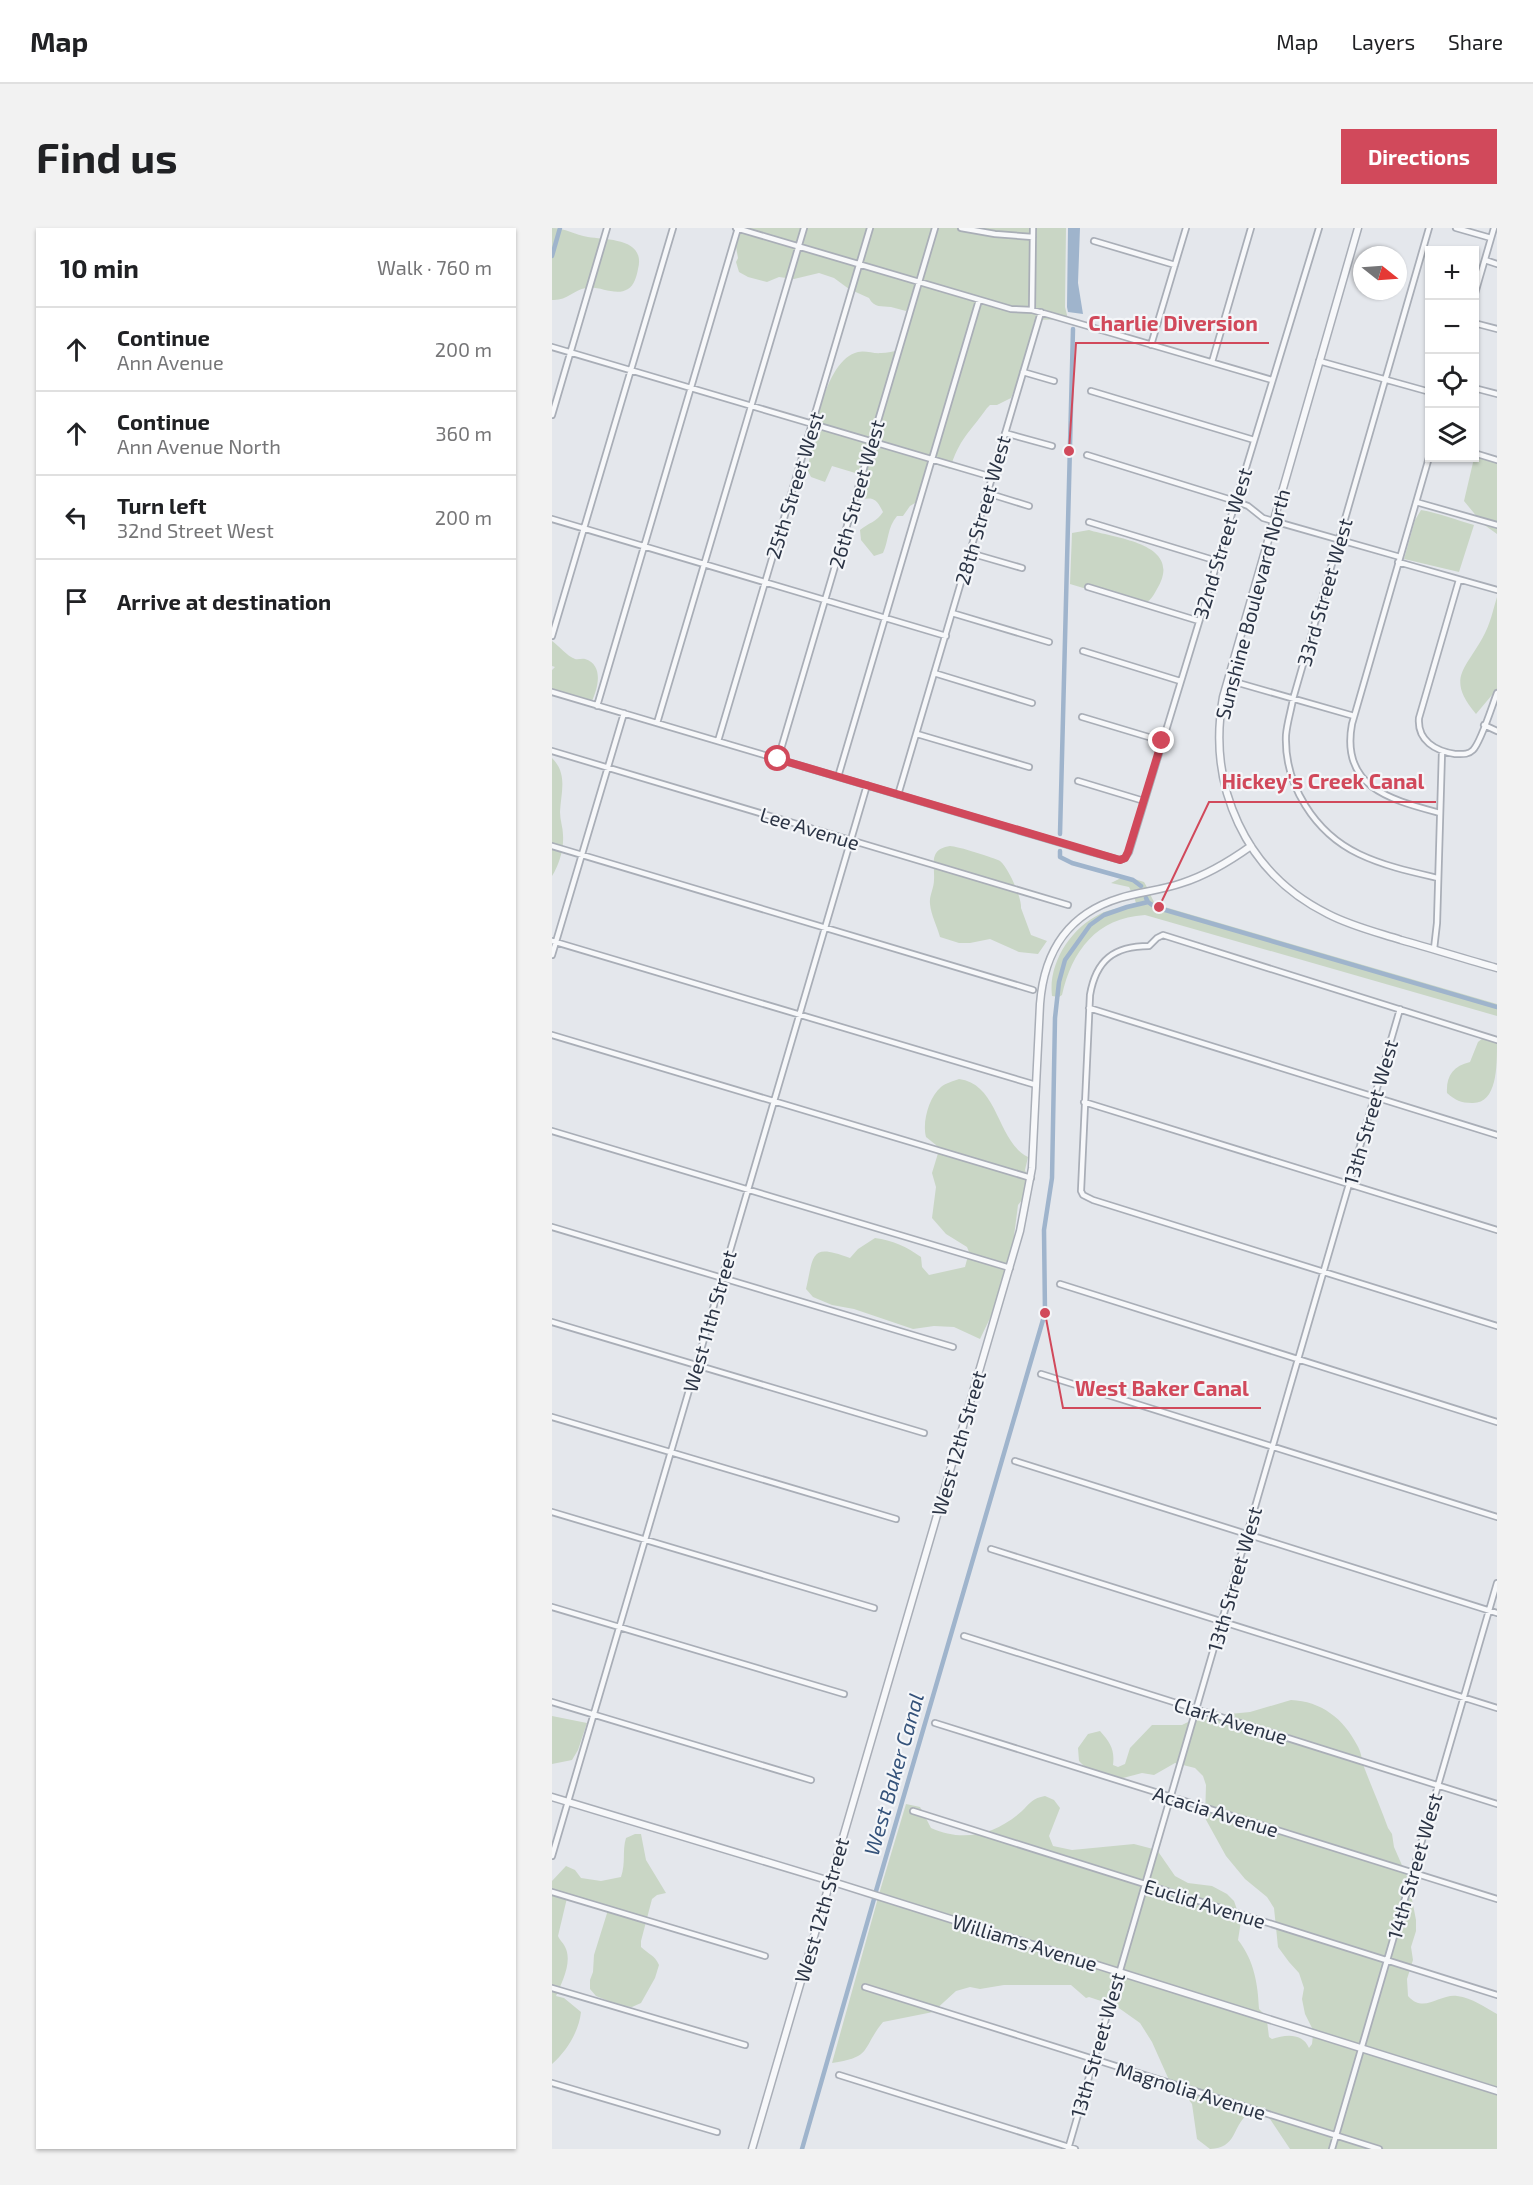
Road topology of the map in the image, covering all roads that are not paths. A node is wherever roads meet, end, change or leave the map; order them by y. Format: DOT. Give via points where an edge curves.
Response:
graph roads {
  1 [pos="607,228"];
  2 [pos="673,228"];
  3 [pos="738,228"];
  4 [pos="804,228"];
  5 [pos="870,228"];
  6 [pos="935,228"];
  7 [pos="961,228"];
  8 [pos="1033,228"];
  9 [pos="1186,228"];
  10 [pos="1251,228"];
  11 [pos="1318,228"];
  12 [pos="1358,228"];
  13 [pos="1429,228"];
  14 [pos="1456,228"];
  15 [pos="1494,228"];
  16 [pos="1033,237"];
  17 [pos="1491,238"];
  18 [pos="1094,241"];
  19 [pos="798,246"];
  20 [pos="1485,260"];
  21 [pos="860,264"];
  22 [pos="1497,264"];
  23 [pos="1175,265"];
  24 [pos="1479,280"];
  25 [pos="919,282"];
  26 [pos="979,300"];
  27 [pos="1032,310"];
  28 [pos="1041,312"];
  29 [pos="1479,324"];
  30 [pos="1497,329"];
  31 [pos="1151,345"];
  32 [pos="552,347"];
  33 [pos="571,352"];
  34 [pos="1319,361"];
  35 [pos="1212,362"];
  36 [pos="631,370"];
  37 [pos="1023,372"];
  38 [pos="1272,380"];
  39 [pos="1385,380"];
  40 [pos="1054,381"];
  41 [pos="691,388"];
  42 [pos="1479,389"];
  43 [pos="1091,391"];
  44 [pos="1425,391"];
  45 [pos="1497,394"];
  46 [pos="751,406"];
  47 [pos="552,415"];
  48 [pos="812,424"];
  49 [pos="1005,432"];
  50 [pos="1254,440"];
  51 [pos="872,441"];
  52 [pos="1052,446"];
  53 [pos="1087,455"];
  54 [pos="1479,455"];
  55 [pos="932,459"];
  56 [pos="1497,460"];
  57 [pos="1428,462"];
  58 [pos="992,477"];
  59 [pos="987,493"];
  60 [pos="1235,501"];
  61 [pos="1416,502"];
  62 [pos="1029,506"];
  63 [pos="552,519"];
  64 [pos="1274,521"];
  65 [pos="1089,522"];
  66 [pos="1497,525"];
  67 [pos="584,529"];
  68 [pos="1339,539"];
  69 [pos="644,547"];
  70 [pos="970,553"];
  71 [pos="1399,560"];
  72 [pos="1217,561"];
  73 [pos="704,564"];
  74 [pos="1022,568"];
  75 [pos="1459,580"];
  76 [pos="765,582"];
  77 [pos="1088,587"];
  78 [pos="1497,590"];
  79 [pos="825,600"];
  80 [pos="952,613"];
  81 [pos="885,618"];
  82 [pos="1199,621"];
  83 [pos="552,636"];
  84 [pos="945,636"];
  85 [pos="1049,642"];
  86 [pos="1083,651"];
  87 [pos="934,674"];
  88 [pos="1227,680"];
  89 [pos="1180,681"];
  90 [pos="552,692"];
  91 [pos="1497,693"];
  92 [pos="1293,699"];
  93 [pos="1032,703"];
  94 [pos="597,706"];
  95 [pos="624,713"];
  96 [pos="1354,716"];
  97 [pos="1082,717"];
  98 [pos="657,723"];
  99 [pos="1484,725"];
  100 [pos="1497,732"];
  101 [pos="916,734"];
  102 [pos="718,741"];
  103 [pos="1162,741"];
  104 [pos="552,751"];
  105 [pos="1442,751"];
  106 [pos="778,759"];
  107 [pos="1029,767"];
  108 [pos="607,768"];
  109 [pos="838,777"];
  110 [pos="1078,781"];
  111 [pos="867,785"];
  112 [pos="898,795"];
  113 [pos="1144,801"];
  114 [pos="1440,813"];
  115 [pos="851,840"];
  116 [pos="552,846"];
  117 [pos="1251,846"];
  118 [pos="582,855"];
  119 [pos="1438,878"];
  120 [pos="1068,905"];
  121 [pos="825,928"];
  122 [pos="554,941"];
  123 [pos="1434,950"];
  124 [pos="552,955"];
  125 [pos="1497,968"];
  126 [pos="1033,990"];
  127 [pos="1089,1008"];
  128 [pos="1400,1009"];
  129 [pos="799,1015"];
  130 [pos="552,1035"];
  131 [pos="1497,1040"];
  132 [pos="1036,1085"];
  133 [pos="1374,1096"];
  134 [pos="774,1102"];
  135 [pos="1084,1102"];
  136 [pos="552,1131"];
  137 [pos="1497,1135"];
  138 [pos="1030,1178"];
  139 [pos="1349,1184"];
  140 [pos="748,1190"];
  141 [pos="552,1227"];
  142 [pos="1497,1230"];
  143 [pos="1010,1268"];
  144 [pos="1323,1272"];
  145 [pos="722,1277"];
  146 [pos="1060,1284"];
  147 [pos="552,1322"];
  148 [pos="1497,1326"];
  149 [pos="953,1347"];
  150 [pos="1298,1359"];
  151 [pos="696,1365"];
  152 [pos="1041,1374"];
  153 [pos="552,1417"];
  154 [pos="1497,1422"];
  155 [pos="924,1433"];
  156 [pos="1272,1446"];
  157 [pos="670,1452"];
  158 [pos="1015,1461"];
  159 [pos="552,1512"];
  160 [pos="1497,1517"];
  161 [pos="896,1519"];
  162 [pos="1247,1534"];
  163 [pos="645,1539"];
  164 [pos="991,1549"];
  165 [pos="1497,1583"];
  166 [pos="552,1607"];
  167 [pos="874,1608"];
  168 [pos="1489,1610"];
  169 [pos="1497,1613"];
  170 [pos="1221,1621"];
  171 [pos="619,1627"];
  172 [pos="964,1636"];
  173 [pos="844,1694"];
  174 [pos="1463,1698"];
  175 [pos="552,1702"];
  176 [pos="1497,1708"];
  177 [pos="1195,1709"];
  178 [pos="593,1714"];
  179 [pos="935,1723"];
  180 [pos="811,1780"];
  181 [pos="1438,1785"];
  182 [pos="1170,1796"];
  183 [pos="552,1797"];
  184 [pos="568,1802"];
  185 [pos="1497,1804"];
  186 [pos="913,1811"];
  187 [pos="552,1856"];
  188 [pos="1412,1873"];
  189 [pos="830,1881"];
  190 [pos="1144,1884"];
  191 [pos="552,1892"];
  192 [pos="1497,1899"];
  193 [pos="765,1956"];
  194 [pos="1387,1960"];
  195 [pos="1119,1972"];
  196 [pos="865,1987"];
  197 [pos="552,1988"];
  198 [pos="1497,1995"];
  199 [pos="745,2045"];
  200 [pos="1361,2048"];
  201 [pos="1093,2059"];
  202 [pos="839,2075"];
  203 [pos="552,2083"];
  204 [pos="1497,2091"];
  205 [pos="717,2132"];
  206 [pos="1336,2135"];
  207 [pos="1068,2148"];
  208 [pos="752,2149"];
  209 [pos="1075,2149"];
  210 [pos="1332,2149"];
  211 [pos="1379,2149"];
  1 -- 33 [label="street"];
  2 -- 36 [label="street"];
  3 -- 19 [label="street"];
  3 -- 41 [label="street"];
  4 -- 19 [label="street"];
  5 -- 21 [label="street, 25th Street West"];
  6 -- 25 [label="street, 26th Street West"];
  7 -- 16 [label="street"];
  8 -- 16 [label="street"];
  9 -- 23 [label="street"];
  10 -- 35 [label="street"];
  11 -- 38 [label="street, 32nd Street West"];
  12 -- 34 [label="street, Sunshine Boulevard North"];
  13 -- 39 [label="street, 33rd Street West"];
  14 -- 17 [label="street"];
  15 -- 17 [label="street"];
  16 -- 27 [label="street"];
  17 -- 20 [label="street"];
  18 -- 23 [label="street"];
  19 -- 21 [label="street"];
  19 -- 46 [label="street"];
  20 -- 22 [label="street"];
  20 -- 24 [label="street"];
  21 -- 25 [label="street"];
  21 -- 48 [label="street, 25th Street West"];
  23 -- 31 [label="street"];
  25 -- 26 [label="street"];
  25 -- 51 [label="street, 26th Street West"];
  26 -- 27 [label="street"];
  26 -- 55 [label="street"];
  27 -- 28 [label="street"];
  28 -- 31 [label="street"];
  28 -- 37 [label="street, 28th Street West"];
  29 -- 30 [label="street"];
  31 -- 35 [label="street"];
  32 -- 33 [label="street"];
  33 -- 36 [label="street"];
  33 -- 47 [label="street"];
  34 -- 39 [label="street"];
  34 -- 64 [label="street, Sunshine Boulevard North"];
  35 -- 38 [label="street"];
  36 -- 41 [label="street"];
  36 -- 67 [label="street"];
  37 -- 40 [label="street"];
  37 -- 49 [label="street, 28th Street West"];
  38 -- 50 [label="street, 32nd Street West"];
  39 -- 44 [label="street"];
  39 -- 68 [label="street, 33rd Street West"];
  41 -- 46 [label="street"];
  41 -- 69 [label="street"];
  42 -- 45 [label="street"];
  43 -- 50 [label="street"];
  46 -- 48 [label="street"];
  46 -- 73 [label="street"];
  48 -- 51 [label="street"];
  48 -- 76 [label="street, 25th Street West"];
  49 -- 52 [label="street"];
  49 -- 58 [label="street, 28th Street West"];
  50 -- 60 [label="street, 32nd Street West"];
  51 -- 55 [label="street"];
  51 -- 79 [label="street, 26th Street West"];
  53 -- 60 [label="street"];
  54 -- 56 [label="street"];
  55 -- 58 [label="street"];
  55 -- 81 [label="street"];
  57 -- 61 [label="street"];
  58 -- 59 [label="street, 28th Street West"];
  59 -- 62 [label="street"];
  59 -- 70 [label="street, 28th Street West"];
  60 -- 64 [label="street"];
  60 -- 72 [label="street, 32nd Street West"];
  61 -- 66 [label="street"];
  61 -- 71 [label="street"];
  63 -- 67 [label="street"];
  64 -- 68 [label="street"];
  64 -- 88 [label="street, Sunshine Boulevard North"];
  65 -- 72 [label="street"];
  67 -- 69 [label="street"];
  67 -- 83 [label="street"];
  68 -- 71 [label="street"];
  68 -- 92 [label="street, 33rd Street West"];
  69 -- 73 [label="street"];
  69 -- 94 [label="street"];
  70 -- 74 [label="street"];
  70 -- 80 [label="street, 28th Street West"];
  71 -- 75 [label="street"];
  71 -- 96 [label="street"];
  72 -- 82 [label="street, 32nd Street West"];
  73 -- 76 [label="street"];
  73 -- 98 [label="street"];
  75 -- 78 [label="street"];
  75 -- 105 [label="street" via="1419,718 1419,728 1426,740"];
  76 -- 79 [label="street"];
  76 -- 102 [label="street, 25th Street West"];
  77 -- 82 [label="street"];
  79 -- 81 [label="street"];
  79 -- 106 [label="street, 26th Street West"];
  80 -- 84 [label="street, 28th Street West"];
  80 -- 85 [label="street"];
  81 -- 84 [label="street"];
  81 -- 109 [label="street"];
  82 -- 89 [label="street, 32nd Street West"];
  84 -- 87 [label="street, 28th Street West"];
  86 -- 89 [label="street"];
  87 -- 93 [label="street"];
  87 -- 101 [label="street, 28th Street West"];
  88 -- 92 [label="street"];
  88 -- 117 [label="street, Sunshine Boulevard North" via="1220,722 1221,769 1234,815"];
  89 -- 103 [label="street, 32nd Street West"];
  90 -- 94 [label="street"];
  91 -- 99 [label="street"];
  92 -- 96 [label="street"];
  92 -- 119 [label="street, 33rd Street West" via="1287,732 1288,759 1298,793 1316,820 1357,853"];
  94 -- 95 [label="street"];
  95 -- 98 [label="street"];
  95 -- 108 [label="street"];
  96 -- 114 [label="street" via="1352,756 1367,783 1396,801"];
  97 -- 103 [label="street"];
  98 -- 102 [label="street"];
  99 -- 100 [label="street"];
  99 -- 105 [label="street" via="1476,746 1468,753"];
  101 -- 107 [label="street"];
  101 -- 112 [label="street, 28th Street West"];
  102 -- 106 [label="street"];
  103 -- 113 [label="street, 32nd Street West"];
  104 -- 108 [label="street, Lee Avenue"];
  105 -- 114 [label="street"];
  106 -- 109 [label="street"];
  108 -- 115 [label="street, Lee Avenue"];
  108 -- 118 [label="street"];
  109 -- 111 [label="street"];
  110 -- 113 [label="street"];
  111 -- 112 [label="street"];
  111 -- 115 [label="street, West 11th Street"];
  112 -- 113 [label="street, 32nd Street West" via="1120,860 1128,852"];
  114 -- 119 [label="street"];
  115 -- 120 [label="street, Lee Avenue"];
  115 -- 121 [label="street, West 11th Street"];
  116 -- 118 [label="street"];
  117 -- 123 [label="street, Sunshine Boulevard North" via="1288,888 1323,912"];
  117 -- 132 [label="street, West 12th Street" via="1190,881 1103,904 1069,928 1052,952 1044,974"];
  118 -- 121 [label="street"];
  118 -- 122 [label="street"];
  119 -- 123 [label="street"];
  121 -- 126 [label="street"];
  121 -- 129 [label="street, West 11th Street"];
  122 -- 124 [label="street"];
  122 -- 129 [label="street"];
  123 -- 125 [label="street, Sunshine Boulevard North"];
  127 -- 128 [label="street" via="1095,975 1105,960 1122,949 1149,946 1163,935"];
  127 -- 133 [label="street"];
  127 -- 135 [label="street"];
  128 -- 131 [label="street"];
  128 -- 133 [label="street, 13th Street West"];
  129 -- 132 [label="street"];
  129 -- 134 [label="street, West 11th Street"];
  130 -- 134 [label="street"];
  132 -- 138 [label="street, West 12th Street"];
  133 -- 137 [label="street"];
  133 -- 139 [label="street, 13th Street West"];
  134 -- 138 [label="street"];
  134 -- 140 [label="street, West 11th Street"];
  135 -- 139 [label="street"];
  135 -- 144 [label="street" via="1083,1195"];
  136 -- 140 [label="street"];
  138 -- 143 [label="street, West 12th Street"];
  139 -- 142 [label="street"];
  139 -- 144 [label="street, 13th Street West"];
  140 -- 143 [label="street"];
  140 -- 145 [label="street, West 11th Street"];
  141 -- 145 [label="street"];
  143 -- 189 [label="street, West 12th Street"];
  144 -- 148 [label="street"];
  144 -- 150 [label="street, 13th Street West"];
  145 -- 149 [label="street"];
  145 -- 151 [label="street, West 11th Street"];
  146 -- 150 [label="street"];
  147 -- 151 [label="street"];
  150 -- 154 [label="street"];
  150 -- 156 [label="street, 13th Street West"];
  151 -- 155 [label="street"];
  151 -- 157 [label="street, West 11th Street"];
  152 -- 156 [label="street"];
  153 -- 157 [label="street"];
  156 -- 160 [label="street"];
  156 -- 162 [label="street, 13th Street West"];
  157 -- 161 [label="street"];
  157 -- 163 [label="street, West 11th Street"];
  158 -- 162 [label="street"];
  159 -- 163 [label="street"];
  162 -- 168 [label="street"];
  162 -- 170 [label="street, 13th Street West"];
  163 -- 167 [label="street"];
  163 -- 171 [label="street, West 11th Street"];
  164 -- 170 [label="street"];
  165 -- 168 [label="street, 14th Street West"];
  166 -- 171 [label="street"];
  168 -- 169 [label="street"];
  168 -- 174 [label="street, 14th Street West"];
  170 -- 174 [label="street"];
  170 -- 177 [label="street, 13th Street West"];
  171 -- 173 [label="street"];
  171 -- 178 [label="street, West 11th Street"];
  172 -- 177 [label="street, Clark Avenue"];
  174 -- 176 [label="street"];
  174 -- 181 [label="street, 14th Street West"];
  175 -- 178 [label="street"];
  177 -- 181 [label="street, Clark Avenue"];
  177 -- 182 [label="street, 13th Street West"];
  178 -- 180 [label="street"];
  178 -- 184 [label="street, West 11th Street"];
  179 -- 182 [label="street, Acacia Avenue"];
  181 -- 185 [label="street, Clark Avenue"];
  181 -- 188 [label="street, 14th Street West"];
  182 -- 188 [label="street, Acacia Avenue"];
  182 -- 190 [label="street, 13th Street West"];
  183 -- 184 [label="street, Williams Avenue"];
  184 -- 187 [label="street, West 11th Street"];
  184 -- 189 [label="street, Williams Avenue"];
  186 -- 190 [label="street, Euclid Avenue"];
  188 -- 192 [label="street, Acacia Avenue"];
  188 -- 194 [label="street, 14th Street West"];
  189 -- 195 [label="street, Williams Avenue"];
  189 -- 208 [label="street, West 12th Street"];
  190 -- 194 [label="street, Euclid Avenue"];
  190 -- 195 [label="street, 13th Street West"];
  191 -- 193 [label="street"];
  194 -- 198 [label="street, Euclid Avenue"];
  194 -- 200 [label="street, 14th Street West"];
  195 -- 200 [label="street, Williams Avenue"];
  195 -- 201 [label="street, 13th Street West"];
  196 -- 201 [label="street, Magnolia Avenue"];
  197 -- 199 [label="street"];
  200 -- 204 [label="street, Williams Avenue"];
  200 -- 206 [label="street, 14th Street West"];
  201 -- 206 [label="street, Magnolia Avenue"];
  201 -- 207 [label="street, 13th Street West"];
  202 -- 207 [label="street"];
  203 -- 205 [label="street"];
  206 -- 210 [label="street, 14th Street West"];
  206 -- 211 [label="street, Magnolia Avenue"];
  207 -- 209 [label="street"];
}
